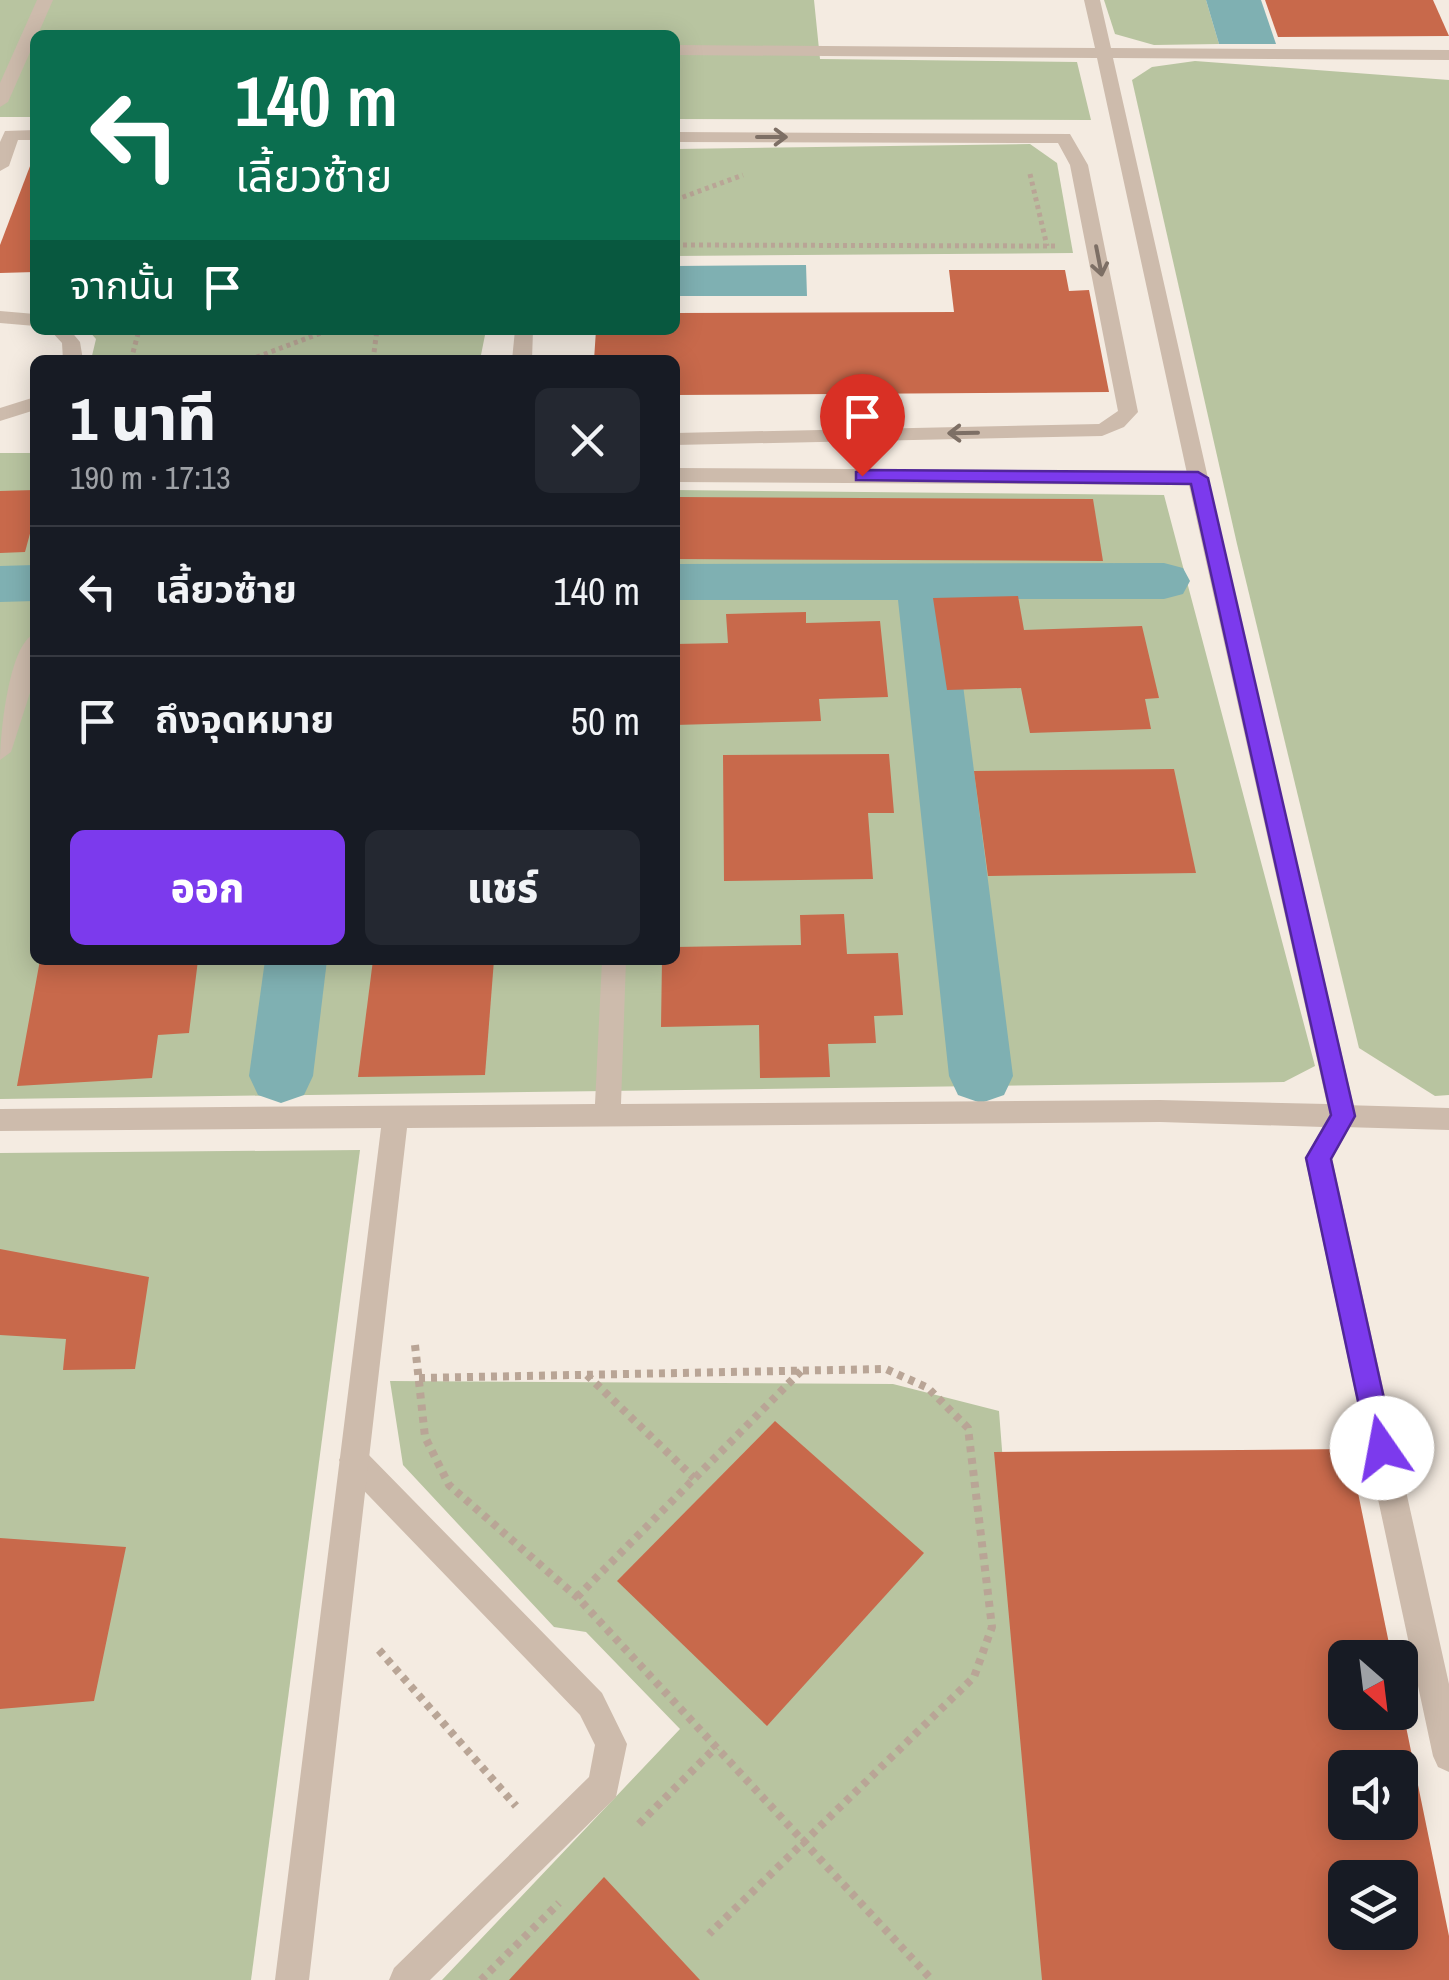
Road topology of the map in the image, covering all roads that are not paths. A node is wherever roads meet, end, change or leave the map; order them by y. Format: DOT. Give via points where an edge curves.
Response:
graph roads {
  1 [pos="45,0"];
  2 [pos="1092,0"];
  3 [pos="36,30"];
  4 [pos="680,50"];
  5 [pos="1104,54"];
  6 [pos="1449,56"];
  7 [pos="27,58"];
  8 [pos="0,102"];
  9 [pos="30,135"];
  10 [pos="680,137"];
  11 [pos="0,166"];
  12 [pos="0,317"];
  13 [pos="30,320"];
  14 [pos="30,405"];
  15 [pos="6,413"];
  16 [pos="680,440"];
  17 [pos="680,475"];
  18 [pos="1198,478"];
  19 [pos="30,658"];
  20 [pos="0,752"];
  21 [pos="614,965"];
  22 [pos="608,1115"];
  23 [pos="1343,1116"];
  24 [pos="395,1117"];
  25 [pos="1449,1118"];
  26 [pos="0,1120"];
  27 [pos="354,1460"];
  28 [pos="1449,1756"];
  29 [pos="292,1980"];
  30 [pos="406,1980"];
  1 -- 3 [label="street"];
  2 -- 5 [label="street"];
  4 -- 5 [label="street"];
  5 -- 6 [label="street"];
  5 -- 18 [label="street"];
  7 -- 8 [label="street"];
  9 -- 11 [label="street" via="11,135"];
  10 -- 16 [label="street, one-way" via="1064,138 1079,165 1128,412 1102,430"];
  12 -- 13 [label="street"];
  14 -- 15 [label="street"];
  17 -- 18 [label="street"];
  18 -- 23 [label="street"];
  19 -- 20 [label="street"];
  21 -- 22 [label="street"];
  22 -- 23 [label="street"];
  22 -- 24 [label="street"];
  23 -- 25 [label="street"];
  23 -- 28 [label="street" via="1318,1158"];
  24 -- 26 [label="street"];
  24 -- 27 [label="street"];
  27 -- 29 [label="street"];
  27 -- 30 [label="street" via="591,1704 611,1744 604,1785"];
}
